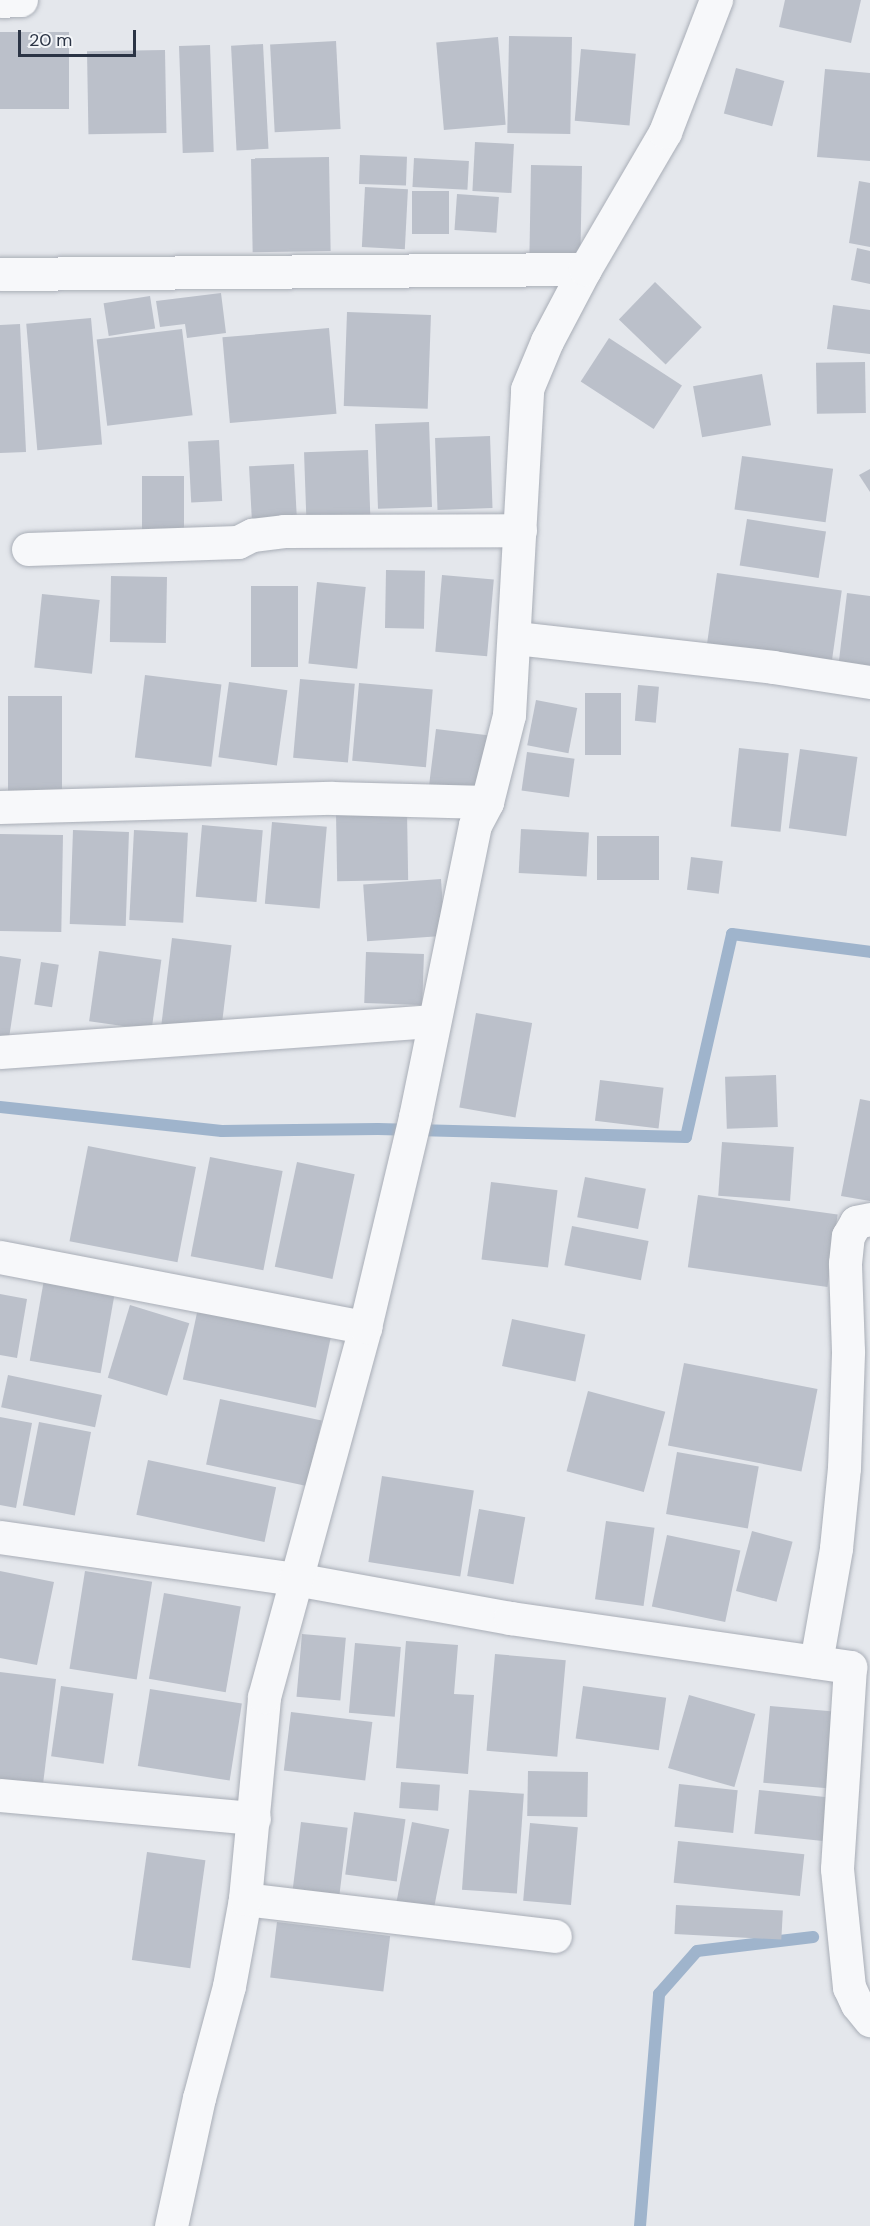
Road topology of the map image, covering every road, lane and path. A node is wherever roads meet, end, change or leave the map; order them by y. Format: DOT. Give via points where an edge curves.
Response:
graph roads {
  1 [pos="21,0"];
  2 [pos="716,0"];
  3 [pos="0,1"];
  4 [pos="585,268"];
  5 [pos="0,274"];
  6 [pos="520,530"];
  7 [pos="28,549"];
  8 [pos="516,638"];
  9 [pos="870,682"];
  10 [pos="487,802"];
  11 [pos="0,807"];
  12 [pos="432,1021"];
  13 [pos="0,1052"];
  14 [pos="870,1219"];
  15 [pos="0,1257"];
  16 [pos="365,1327"];
  17 [pos="0,1537"];
  18 [pos="295,1579"];
  19 [pos="816,1662"];
  20 [pos="0,1795"];
  21 [pos="254,1818"];
  22 [pos="245,1899"];
  23 [pos="555,1936"];
  24 [pos="870,2020"];
  25 [pos="171,2226"];
  1 -- 3 [label="street"];
  2 -- 4 [label="street" via="665,132"];
  4 -- 5 [label="street"];
  4 -- 6 [label="street" via="527,389"];
  6 -- 7 [label="street" via="284,531 252,535 238,542"];
  6 -- 8 [label="street"];
  8 -- 9 [label="street"];
  8 -- 10 [label="street" via="509,714"];
  10 -- 11 [label="street" via="332,798"];
  10 -- 12 [label="street" via="475,825"];
  12 -- 13 [label="street"];
  12 -- 16 [label="street" via="415,1116"];
  14 -- 19 [label="street" via="856,1222 848,1236 844,1263 848,1351 844,1468 836,1548"];
  15 -- 16 [label="street"];
  16 -- 18 [label="street"];
  17 -- 18 [label="street"];
  18 -- 19 [label="street" via="510,1618"];
  18 -- 21 [label="street" via="264,1697"];
  19 -- 24 [label="street" via="850,1667 837,1869 849,1987"];
  20 -- 21 [label="street"];
  21 -- 22 [label="street"];
  22 -- 23 [label="street"];
  22 -- 25 [label="street" via="229,1986"];
}
